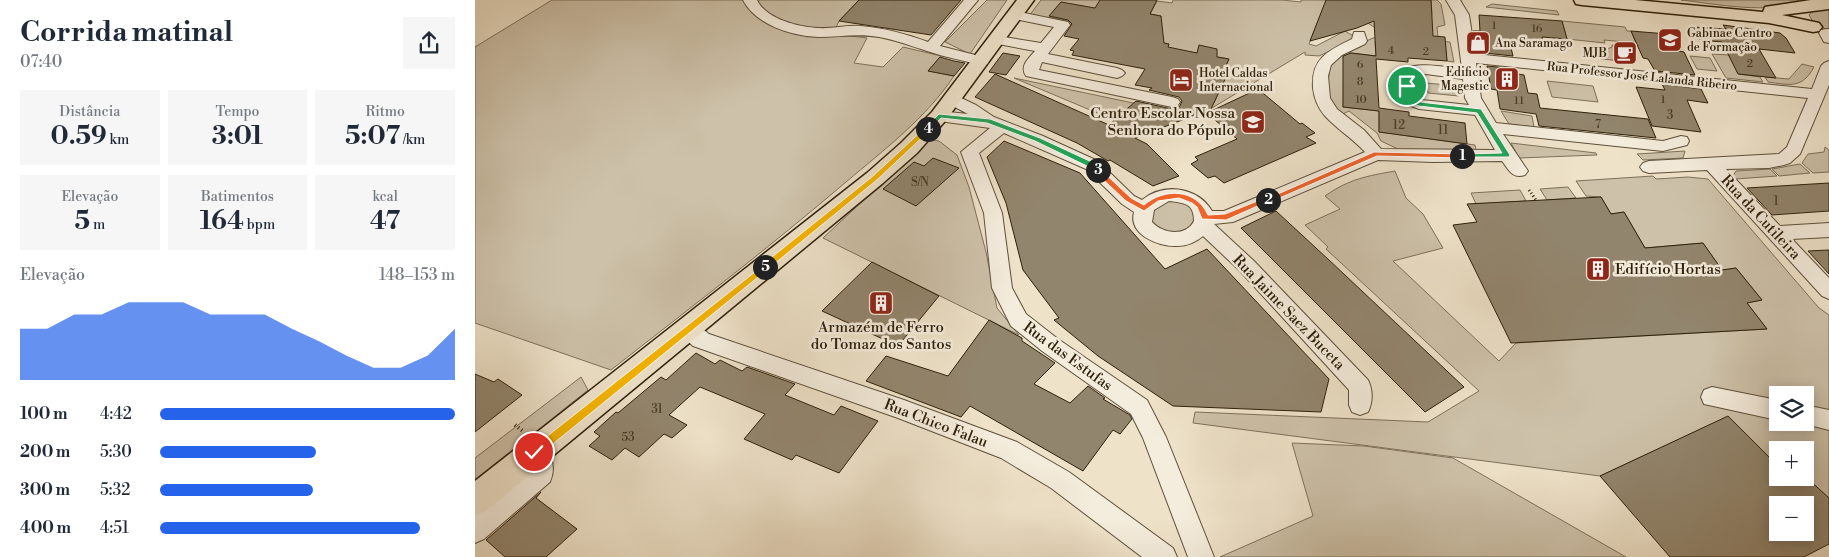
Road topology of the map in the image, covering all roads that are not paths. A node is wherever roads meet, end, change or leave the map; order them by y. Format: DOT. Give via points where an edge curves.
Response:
graph roads {
  1 [pos="750,0"];
  2 [pos="971,0"];
  3 [pos="1026,0"];
  4 [pos="1453,0"];
  5 [pos="1582,0"];
  6 [pos="1646,0"];
  7 [pos="1472,1"];
  8 [pos="1829,2"];
  9 [pos="1808,4"];
  10 [pos="1015,15"];
  11 [pos="1462,15"];
  12 [pos="1040,20"];
  13 [pos="1824,33"];
  14 [pos="1359,35"];
  15 [pos="998,40"];
  16 [pos="1021,44"];
  17 [pos="931,48"];
  18 [pos="1042,52"];
  19 [pos="1468,58"];
  20 [pos="982,61"];
  21 [pos="1829,66"];
  22 [pos="1117,73"];
  23 [pos="1469,75"];
  24 [pos="1817,94"];
  25 [pos="1172,102"];
  26 [pos="946,108"];
  27 [pos="1479,111"];
  28 [pos="995,124"];
  29 [pos="1491,128"];
  30 [pos="1681,141"];
  31 [pos="1376,154"];
  32 [pos="1507,155"];
  33 [pos="1713,166"];
  34 [pos="1649,167"];
  35 [pos="1519,171"];
  36 [pos="1144,208"];
  37 [pos="1204,222"];
  38 [pos="1829,230"];
  39 [pos="1776,233"];
  40 [pos="1829,291"];
  41 [pos="688,329"];
  42 [pos="1712,397"];
  43 [pos="1360,405"];
  44 [pos="1769,408"];
  45 [pos="1814,417"];
  46 [pos="1829,420"];
  47 [pos="538,463"];
  48 [pos="475,500"];
  49 [pos="475,530"];
  50 [pos="475,544"];
  51 [pos="1164,557"];
  52 [pos="1201,557"];
  1 -- 17 [label="street" via="759,13 814,32 859,30 918,42"];
  2 -- 17 [label="street"];
  3 -- 10 [label="main road"];
  4 -- 11 [label="street"];
  5 -- 13 [label="main road" via="1769,18"];
  6 -- 9 [label="main road" via="1765,12"];
  7 -- 11 [label="street"];
  8 -- 9 [label="main road"];
  9 -- 13 [label="main road" via="1800,11 1801,16"];
  10 -- 12 [label="street"];
  10 -- 15 [label="main road"];
  11 -- 19 [label="street"];
  12 -- 16 [label="street"];
  12 -- 18 [label="street" via="1063,25"];
  14 -- 31 [label="street" via="1360,41 1324,62 1320,76 1322,98 1331,112"];
  15 -- 16 [label="street"];
  15 -- 20 [label="main road"];
  16 -- 18 [label="street"];
  17 -- 20 [label="street"];
  18 -- 22 [label="street"];
  18 -- 25 [label="street" via="1031,66 1031,73"];
  19 -- 23 [label="street"];
  19 -- 24 [label="street, Rua Professor José Lalanda Ribeiro" via="1751,90"];
  20 -- 26 [label="main road"];
  21 -- 24 [label="street"];
  23 -- 27 [label="street"];
  23 -- 27 [label="street" via="1420,70 1408,72 1404,76 1407,99 1419,104"];
  24 -- 33 [label="street" via="1794,150 1785,159 1769,162 1742,159"];
  26 -- 28 [label="street"];
  26 -- 41 [label="main road" via="909,148 875,178"];
  27 -- 29 [label="street"];
  28 -- 36 [label="street" via="1092,165 1128,200"];
  28 -- 52 [label="street, Rua das Estufas" via="970,152 993,213 1002,288 1019,320 1139,407"];
  29 -- 30 [label="street" via="1663,146"];
  29 -- 32 [label="street"];
  31 -- 32 [label="street"];
  31 -- 37 [label="street" via="1226,217"];
  32 -- 35 [label="street"];
  33 -- 34 [label="street"];
  33 -- 39 [label="street, Rua da Cutileira"];
  36 -- 37 [label="street" via="1156,198 1179,196 1200,206"];
  36 -- 37 [label="street" via="1143,224 1162,237 1189,237 1198,232"];
  37 -- 43 [label="street, Rua Jaime Saez Buceta" via="1360,387"];
  38 -- 39 [label="street"];
  39 -- 40 [label="street, Rua da Cutileira"];
  41 -- 47 [label="main road"];
  41 -- 51 [label="street, Rua Chico Falau" via="701,340 1009,450 1060,480"];
  42 -- 44 [label="street"];
  45 -- 46 [label="street"];
  47 -- 48 [label="main road"];
  47 -- 49 [label="street"];
  47 -- 50 [label="street" via="544,484"];
}
